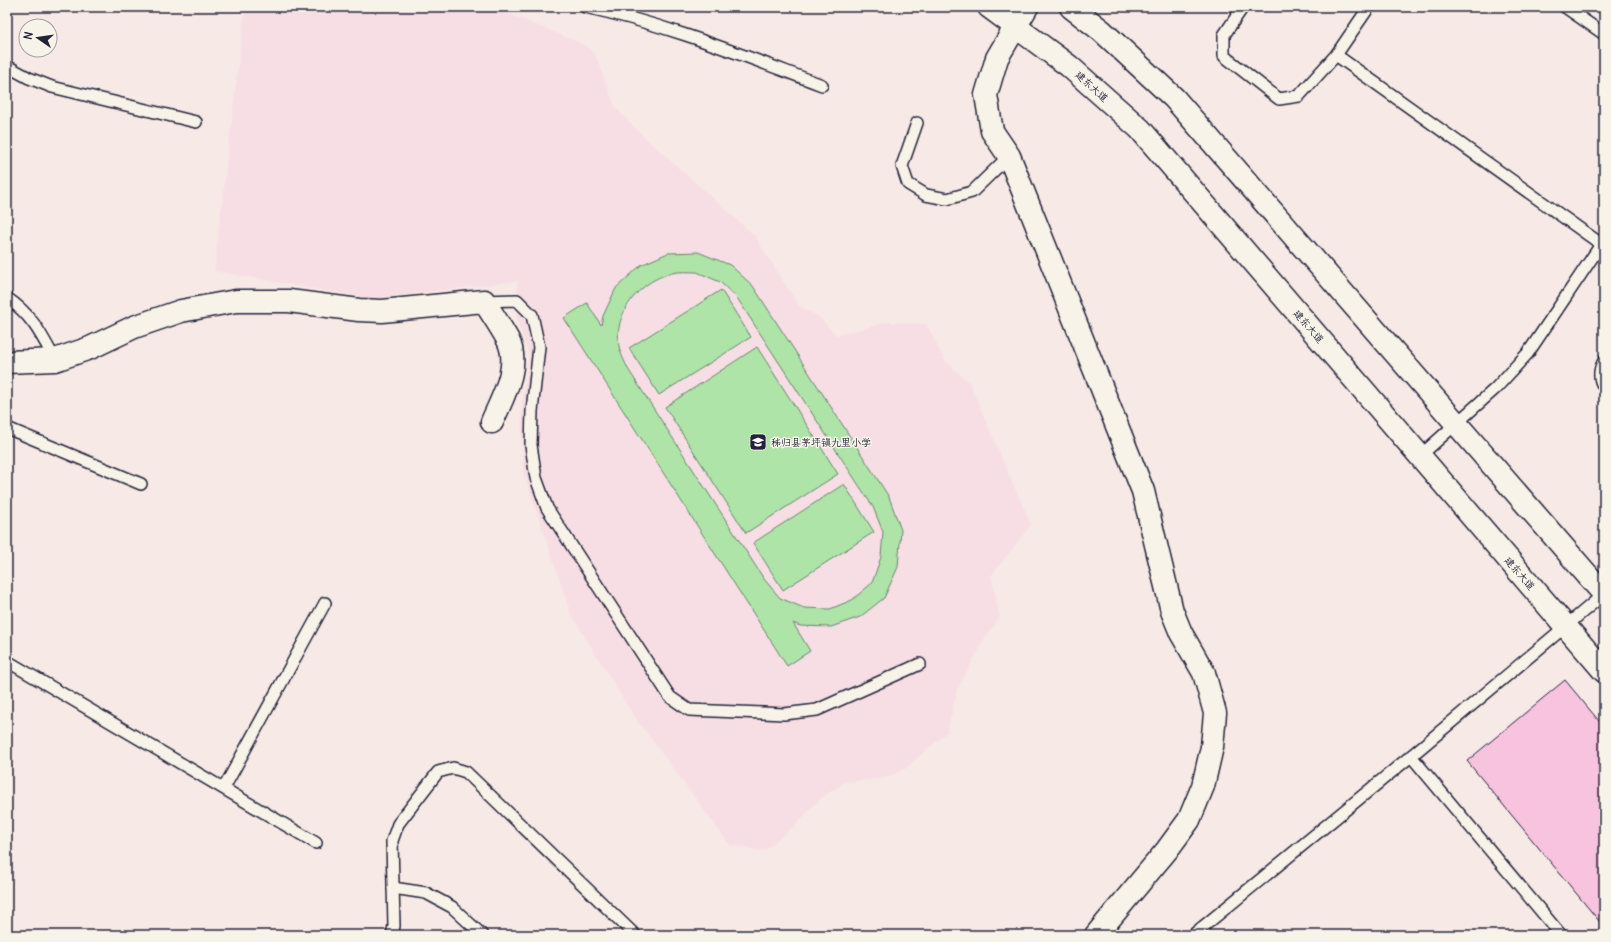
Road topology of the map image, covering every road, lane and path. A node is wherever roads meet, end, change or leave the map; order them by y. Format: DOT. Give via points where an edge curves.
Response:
graph roads {
  1 [pos="585,7"];
  2 [pos="989,7"];
  3 [pos="1027,7"];
  4 [pos="1071,7"];
  5 [pos="1243,7"];
  6 [pos="1369,7"];
  7 [pos="1564,7"];
  8 [pos="1015,26"];
  9 [pos="1604,34"];
  10 [pos="1336,55"];
  11 [pos="7,66"];
  12 [pos="822,85"];
  13 [pos="196,122"];
  14 [pos="917,123"];
  15 [pos="1009,156"];
  16 [pos="1603,242"];
  17 [pos="7,298"];
  18 [pos="484,301"];
  19 [pos="55,360"];
  20 [pos="1604,361"];
  21 [pos="7,362"];
  22 [pos="1603,387"];
  23 [pos="492,422"];
  24 [pos="1456,424"];
  25 [pos="7,428"];
  26 [pos="1420,456"];
  27 [pos="141,484"];
  28 [pos="1604,594"];
  29 [pos="325,603"];
  30 [pos="1566,626"];
  31 [pos="7,661"];
  32 [pos="920,664"];
  33 [pos="1604,671"];
  34 [pos="1411,756"];
  35 [pos="224,788"];
  36 [pos="316,842"];
  37 [pos="393,888"];
  38 [pos="392,935"];
  39 [pos="482,935"];
  40 [pos="635,935"];
  41 [pos="1096,935"];
  42 [pos="1193,935"];
  43 [pos="1561,935"];
  1 -- 12 [label="lane" via="671,30"];
  2 -- 8 [label="main road, 建东大道"];
  3 -- 8 [label="main road"];
  4 -- 24 [label="main road" via="1102,30 1174,98"];
  5 -- 10 [label="lane" via="1224,35 1224,56 1279,99 1299,96"];
  6 -- 10 [label="lane"];
  7 -- 9 [label="lane"];
  8 -- 15 [label="main road" via="997,58 986,95 992,131"];
  8 -- 26 [label="main road, 建东大道" via="1069,66 1140,129"];
  10 -- 16 [label="lane"];
  11 -- 13 [label="lane" via="52,87"];
  14 -- 15 [label="lane" via="902,166 908,184 926,195 948,199 972,192"];
  15 -- 41 [label="main road" via="1143,491 1172,611 1181,633 1204,673 1215,713 1212,747 1203,786 1189,820"];
  16 -- 24 [label="lane" via="1528,352 1496,388"];
  17 -- 19 [label="lane" via="20,307 39,330"];
  18 -- 19 [label="main road" via="382,311 289,301 236,301 181,311 134,327 90,348"];
  18 -- 23 [label="main road" via="509,342 513,361 508,383"];
  18 -- 32 [label="lane" via="517,300 532,315 539,347 532,432 536,478 547,508 670,696 689,710 784,714 816,710"];
  19 -- 21 [label="main road"];
  20 -- 22 [label="lane" via="1600,368"];
  24 -- 26 [label="lane"];
  24 -- 28 [label="main road"];
  25 -- 27 [label="lane"];
  26 -- 30 [label="main road, 建东大道"];
  28 -- 30 [label="lane"];
  29 -- 35 [label="lane"];
  30 -- 33 [label="main road, 建东大道"];
  30 -- 34 [label="lane"];
  31 -- 35 [label="lane"];
  34 -- 42 [label="lane"];
  34 -- 43 [label="lane"];
  35 -- 36 [label="lane"];
  37 -- 38 [label="lane"];
  37 -- 39 [label="lane" via="426,893 452,907"];
  37 -- 40 [label="lane" via="392,841 398,824 438,772 453,768 466,772"];
}
